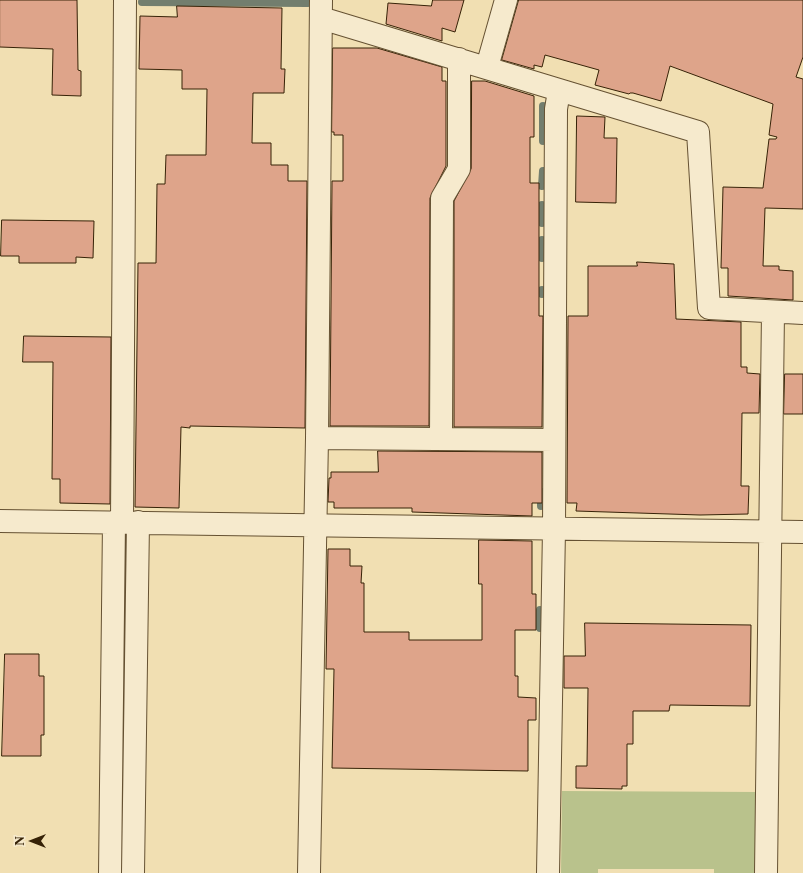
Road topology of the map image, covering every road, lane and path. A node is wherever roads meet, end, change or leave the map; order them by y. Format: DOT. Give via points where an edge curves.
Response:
graph roads {
  1 [pos="126,0"];
  2 [pos="506,0"];
  3 [pos="321,9"];
  4 [pos="459,58"];
  5 [pos="488,67"];
  6 [pos="559,91"];
  7 [pos="773,312"];
  8 [pos="803,313"];
  9 [pos="317,438"];
  10 [pos="441,439"];
  11 [pos="554,440"];
  12 [pos="0,521"];
  13 [pos="125,522"];
  14 [pos="314,525"];
  15 [pos="554,529"];
  16 [pos="770,532"];
  17 [pos="803,532"];
  18 [pos="110,873"];
  19 [pos="133,873"];
  20 [pos="309,873"];
  21 [pos="548,873"];
  22 [pos="766,873"];
  1 -- 13 [label="street"];
  2 -- 5 [label="street"];
  3 -- 4 [label="street"];
  3 -- 9 [label="street"];
  4 -- 5 [label="street"];
  4 -- 10 [label="street" via="459,169 442,198"];
  5 -- 6 [label="street"];
  6 -- 7 [label="street" via="698,132 709,308"];
  6 -- 11 [label="street" via="556,109"];
  7 -- 8 [label="street"];
  7 -- 16 [label="street"];
  9 -- 10 [label="street"];
  9 -- 14 [label="street"];
  10 -- 11 [label="street"];
  11 -- 15 [label="street"];
  12 -- 13 [label="street"];
  13 -- 14 [label="street"];
  13 -- 18 [label="street"];
  13 -- 19 [label="street"];
  14 -- 15 [label="street"];
  14 -- 20 [label="street"];
  15 -- 16 [label="street"];
  15 -- 21 [label="street"];
  16 -- 17 [label="street"];
  16 -- 22 [label="street"];
}
